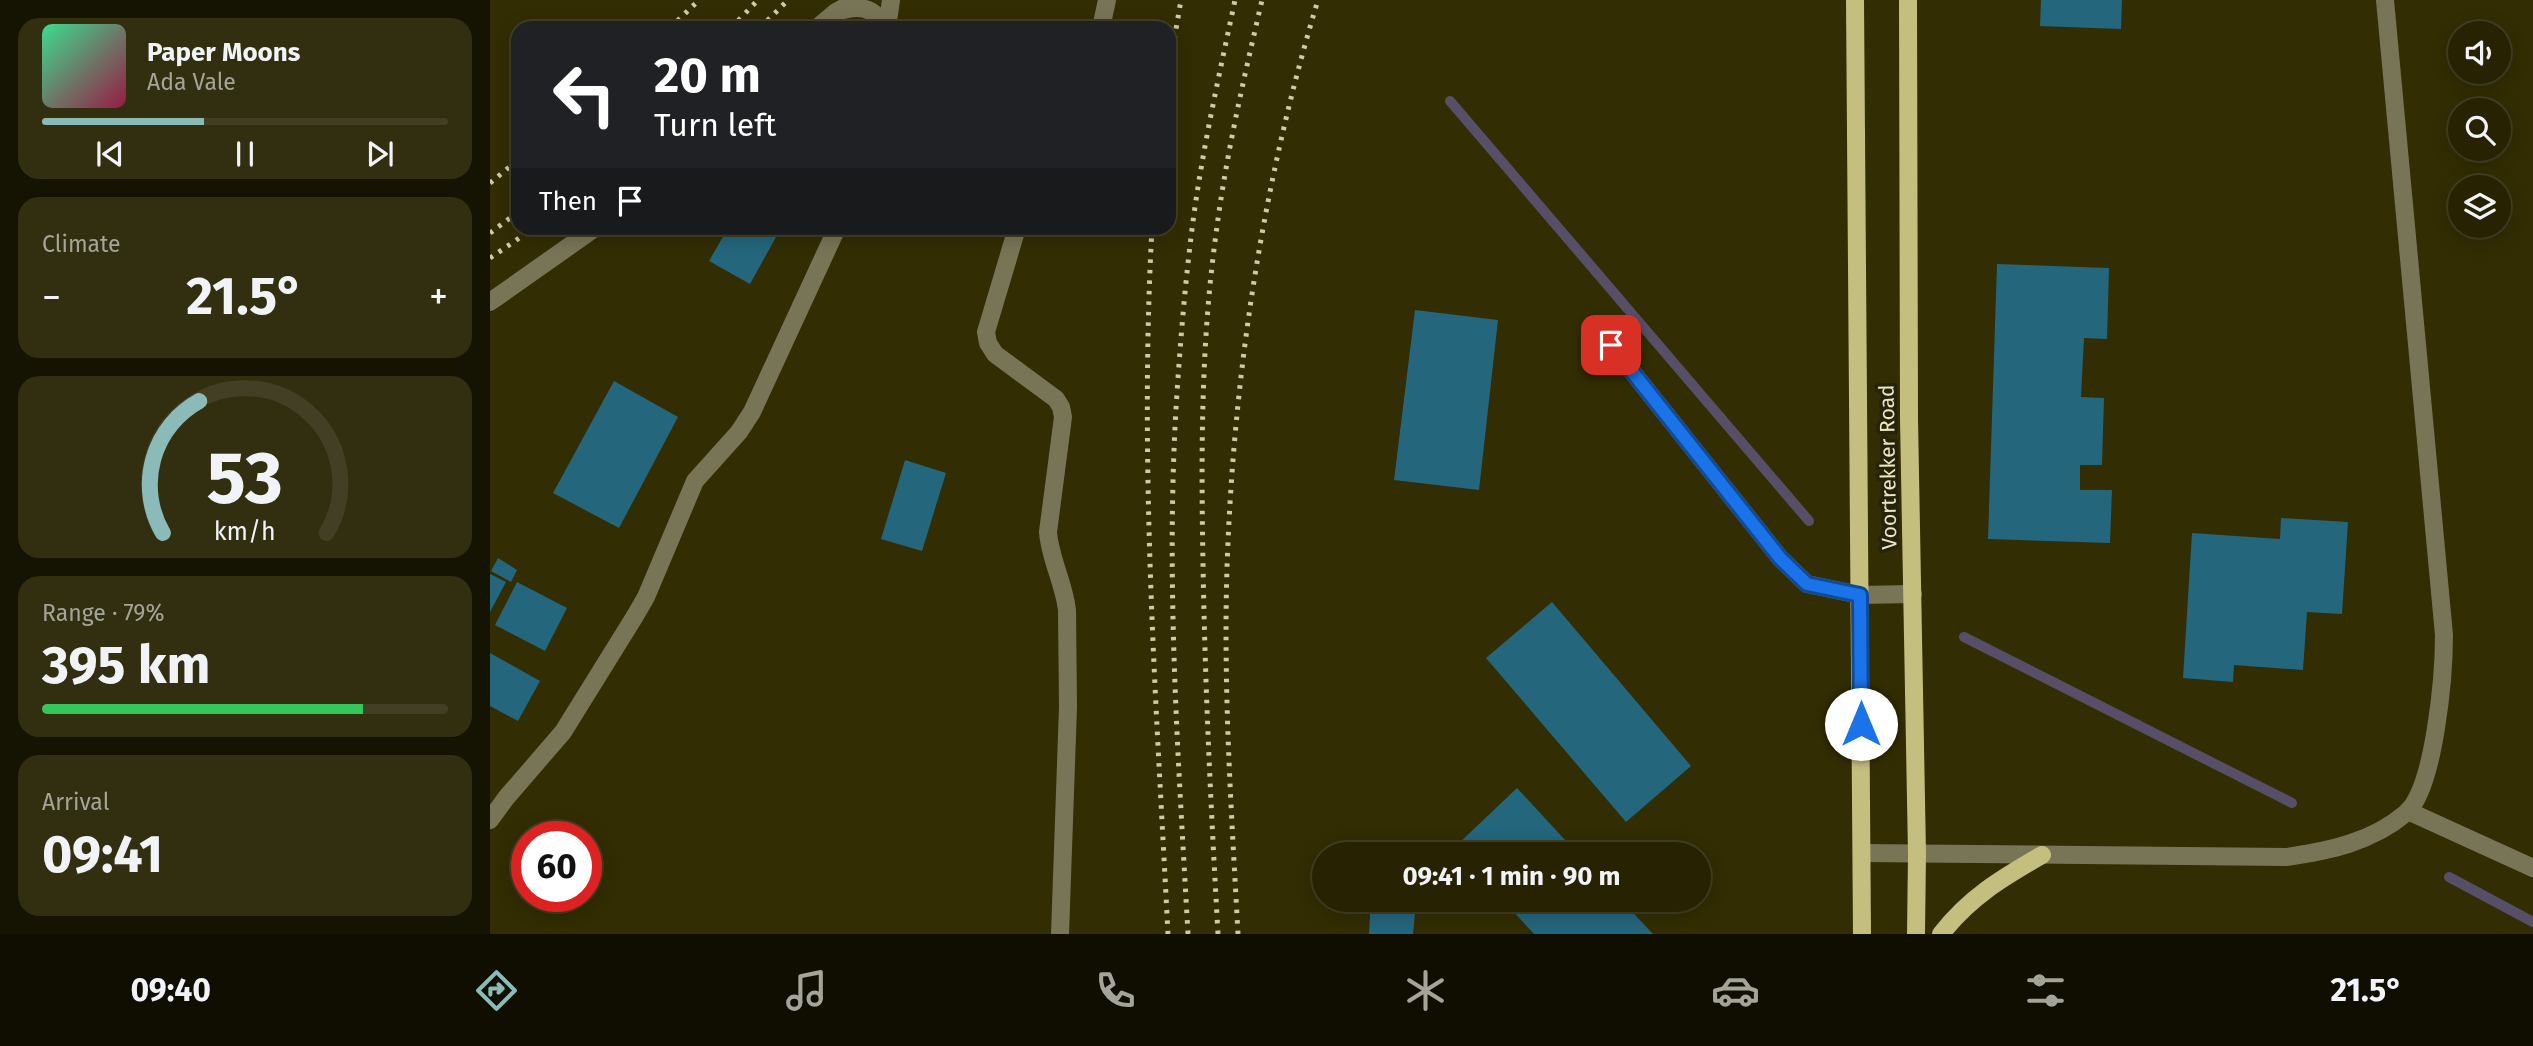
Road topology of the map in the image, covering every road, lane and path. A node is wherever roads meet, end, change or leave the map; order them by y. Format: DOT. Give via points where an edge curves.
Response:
graph roads {
  1 [pos="860,0"];
  2 [pos="891,0"];
  3 [pos="1107,0"];
  4 [pos="1855,0"];
  5 [pos="1908,0"];
  6 [pos="2385,0"];
  7 [pos="836,12"];
  8 [pos="825,21"];
  9 [pos="881,21"];
  10 [pos="887,21"];
  11 [pos="1102,21"];
  12 [pos="585,235"];
  13 [pos="833,235"];
  14 [pos="1015,235"];
  15 [pos="490,302"];
  16 [pos="1611,345"];
  17 [pos="1913,594"];
  18 [pos="1860,595"];
  19 [pos="2408,811"];
  20 [pos="490,820"];
  21 [pos="1862,853"];
  22 [pos="1917,854"];
  23 [pos="2042,855"];
  24 [pos="2533,867"];
  25 [pos="1060,934"];
  26 [pos="1862,934"];
  27 [pos="1916,934"];
  28 [pos="1941,934"];
  1 -- 7 [label="lane"];
  2 -- 10 [label="lane"];
  3 -- 11 [label="lane"];
  4 -- 18 [label="main road, Voortrekker Road"];
  5 -- 17 [label="main road, Voortrekker Road"];
  6 -- 19 [label="lane" via="2444,635 2432,744 2426,772"];
  7 -- 8 [label="lane"];
  7 -- 9 [label="lane" via="864,8"];
  12 -- 15 [label="lane"];
  13 -- 20 [label="lane" via="757,404 739,432 695,481 646,597 563,732"];
  14 -- 25 [label="lane" via="986,332 988,343 995,354 1056,399 1063,417 1048,532 1065,594 1067,634"];
  16 -- 18 [label="lane" via="1780,558 1807,584"];
  17 -- 18 [label="lane"];
  17 -- 22 [label="main road, Voortrekker Road"];
  18 -- 21 [label="main road, Voortrekker Road"];
  19 -- 23 [label="lane" via="2346,846 2286,857"];
  19 -- 24 [label="lane"];
  21 -- 22 [label="lane"];
  21 -- 26 [label="main road, Voortrekker Road"];
  22 -- 23 [label="lane"];
  22 -- 27 [label="main road, Voortrekker Road"];
  23 -- 28 [label="main road" via="1989,885"];
}
